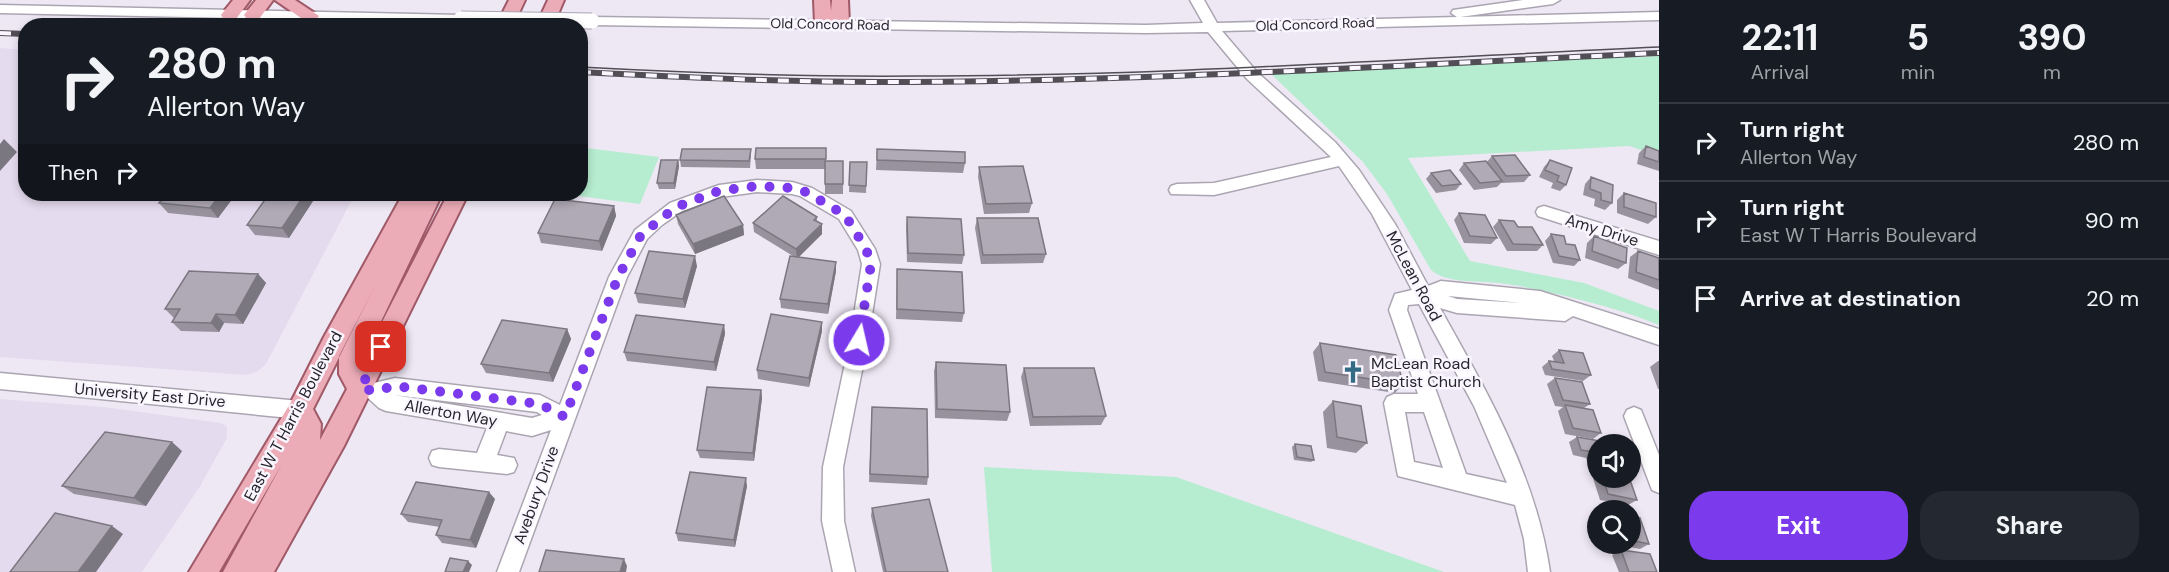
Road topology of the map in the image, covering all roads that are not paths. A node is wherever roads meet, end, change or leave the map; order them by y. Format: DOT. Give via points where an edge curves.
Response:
graph roads {
  1 [pos="242,0"];
  2 [pos="265,0"];
  3 [pos="283,0"];
  4 [pos="517,0"];
  5 [pos="556,0"];
  6 [pos="822,0"];
  7 [pos="840,0"];
  8 [pos="1197,0"];
  9 [pos="1552,0"];
  10 [pos="0,9"];
  11 [pos="230,15"];
  12 [pos="253,15"];
  13 [pos="310,16"];
  14 [pos="1659,16"];
  15 [pos="411,18"];
  16 [pos="508,18"];
  17 [pos="548,18"];
  18 [pos="588,21"];
  19 [pos="1453,21"];
  20 [pos="832,24"];
  21 [pos="1211,27"];
  22 [pos="1342,160"];
  23 [pos="1177,190"];
  24 [pos="409,201"];
  25 [pos="428,201"];
  26 [pos="455,201"];
  27 [pos="1544,212"];
  28 [pos="1659,249"];
  29 [pos="1425,296"];
  30 [pos="1659,337"];
  31 [pos="0,381"];
  32 [pos="368,389"];
  33 [pos="1429,403"];
  34 [pos="300,410"];
  35 [pos="1634,416"];
  36 [pos="565,417"];
  37 [pos="500,421"];
  38 [pos="532,427"];
  39 [pos="439,458"];
  40 [pos="483,463"];
  41 [pos="507,465"];
  42 [pos="1458,482"];
  43 [pos="1659,483"];
  44 [pos="1523,497"];
  45 [pos="203,572"];
  46 [pos="237,572"];
  47 [pos="259,572"];
  48 [pos="508,572"];
  49 [pos="844,572"];
  50 [pos="1539,572"];
  1 -- 11 [label="main road"];
  2 -- 12 [label="main road"];
  3 -- 13 [label="main road"];
  4 -- 16 [label="main road"];
  5 -- 17 [label="main road"];
  6 -- 20 [label="main road"];
  7 -- 20 [label="main road"];
  8 -- 21 [label="street, McLean Road"];
  9 -- 19 [label="street" via="1465,11"];
  10 -- 11 [label="street, Old Concord Road"];
  11 -- 12 [label="street, Old Concord Road"];
  12 -- 13 [label="street, Old Concord Road"];
  13 -- 15 [label="street, Old Concord Road, bridge"];
  14 -- 19 [label="street, Old Concord Road"];
  18 -- 20 [label="street, Old Concord Road, bridge"];
  19 -- 21 [label="street, Old Concord Road"];
  20 -- 21 [label="street, Old Concord Road"];
  21 -- 22 [label="street, McLean Road" via="1264,88"];
  22 -- 23 [label="street" via="1214,189"];
  22 -- 29 [label="street, McLean Road" via="1387,225"];
  24 -- 34 [label="main road, East W T Harris Boulevard"];
  25 -- 32 [label="main road" via="351,356 352,379"];
  26 -- 32 [label="main road"];
  27 -- 28 [label="street, Amy Drive"];
  29 -- 30 [label="street" via="1457,306 1597,317"];
  29 -- 33 [label="street" via="1401,299 1398,310"];
  29 -- 44 [label="street, McLean Road" via="1492,426"];
  31 -- 34 [label="street, University East Drive"];
  32 -- 36 [label="street, Allerton Way" via="395,386 540,404"];
  32 -- 37 [label="street, Allerton Way" via="386,402"];
  32 -- 47 [label="main road"];
  33 -- 42 [label="street"];
  33 -- 42 [label="street" via="1395,403 1405,469"];
  34 -- 45 [label="main road, East W T Harris Boulevard"];
  34 -- 46 [label="main road" via="308,424 307,443"];
  35 -- 43 [label="street"];
  36 -- 38 [label="street, Avebury Drive"];
  36 -- 48 [label="street, Avebury Drive"];
  36 -- 49 [label="street, Avebury Drive" via="618,277 648,228 676,207 719,191 757,186 806,192 845,215 871,264 833,467 833,521"];
  37 -- 38 [label="street, Allerton Way"];
  37 -- 40 [label="street"];
  39 -- 40 [label="street"];
  40 -- 41 [label="street"];
  42 -- 44 [label="street"];
  44 -- 50 [label="street, McLean Road"];
}
